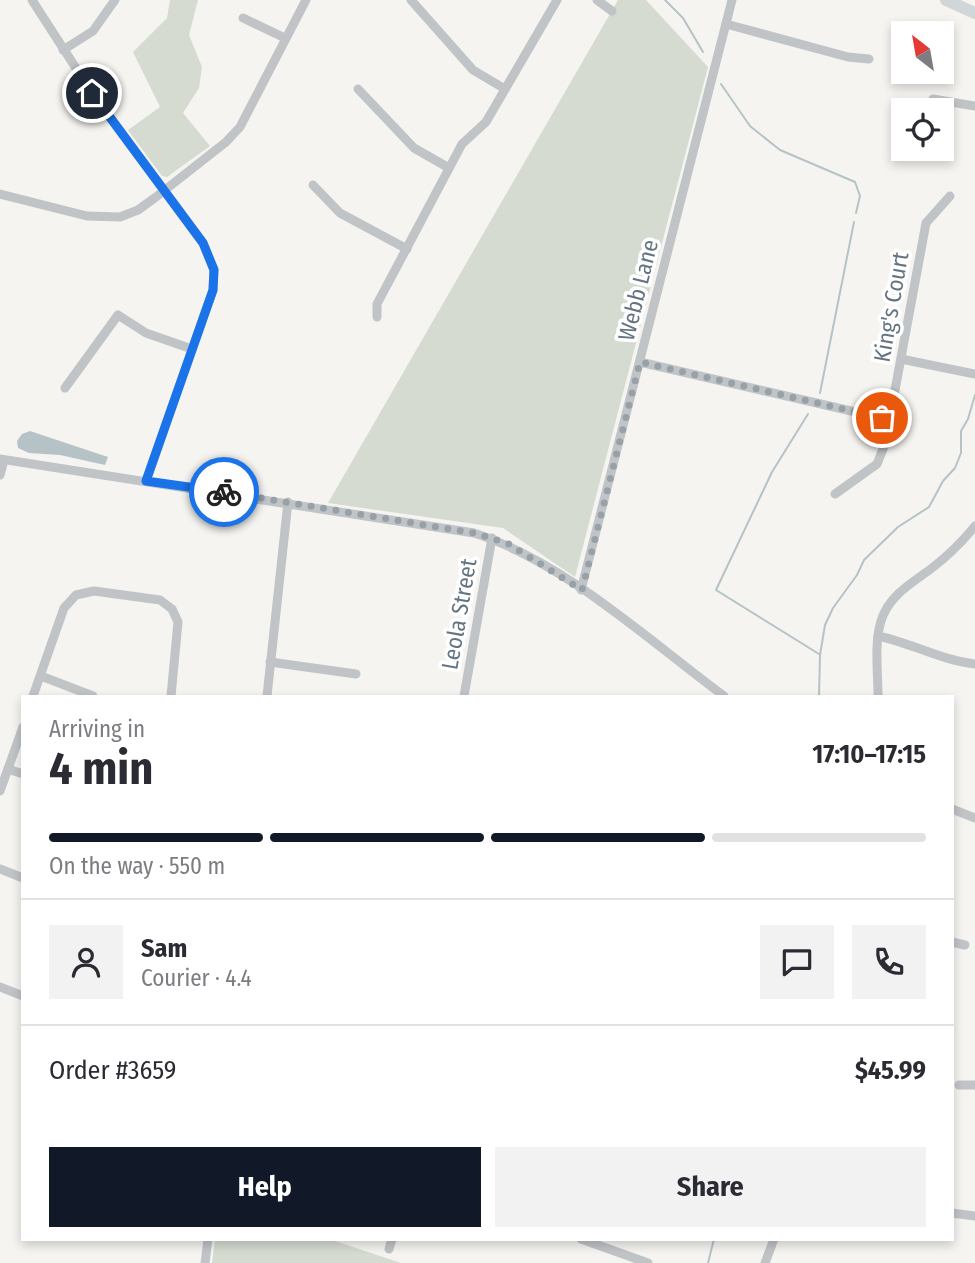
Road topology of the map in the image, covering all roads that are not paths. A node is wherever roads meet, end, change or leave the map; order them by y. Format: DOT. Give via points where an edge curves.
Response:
graph roads {
  1 [pos="32,0"];
  2 [pos="116,0"];
  3 [pos="306,0"];
  4 [pos="557,0"];
  5 [pos="597,0"];
  6 [pos="732,0"];
  7 [pos="946,0"];
  8 [pos="416,2"];
  9 [pos="612,11"];
  10 [pos="975,13"];
  11 [pos="243,18"];
  12 [pos="726,24"];
  13 [pos="285,38"];
  14 [pos="63,51"];
  15 [pos="869,59"];
  16 [pos="358,89"];
  17 [pos="505,89"];
  18 [pos="954,102"];
  19 [pos="975,106"];
  20 [pos="449,168"];
  21 [pos="313,185"];
  22 [pos="163,190"];
  23 [pos="0,194"];
  24 [pos="950,196"];
  25 [pos="407,249"];
  26 [pos="377,317"];
  27 [pos="192,349"];
  28 [pos="901,359"];
  29 [pos="640,362"];
  30 [pos="975,374"];
  31 [pos="65,388"];
  32 [pos="890,420"];
  33 [pos="2,459"];
  34 [pos="0,475"];
  35 [pos="146,481"];
  36 [pos="835,494"];
  37 [pos="288,502"];
  38 [pos="975,526"];
  39 [pos="492,538"];
  40 [pos="582,590"];
  41 [pos="878,636"];
  42 [pos="270,663"];
  43 [pos="975,664"];
  44 [pos="356,674"];
  45 [pos="41,676"];
  46 [pos="33,695"];
  47 [pos="90,695"];
  48 [pos="171,695"];
  49 [pos="267,695"];
  50 [pos="464,695"];
  51 [pos="723,695"];
  52 [pos="878,695"];
  53 [pos="21,733"];
  54 [pos="8,769"];
  55 [pos="21,773"];
  56 [pos="0,791"];
  57 [pos="954,810"];
  58 [pos="975,818"];
  59 [pos="0,869"];
  60 [pos="21,877"];
  61 [pos="954,943"];
  62 [pos="965,946"];
  63 [pos="0,987"];
  64 [pos="21,995"];
  65 [pos="959,1085"];
  66 [pos="975,1085"];
  67 [pos="954,1213"];
  68 [pos="975,1216"];
  69 [pos="208,1241"];
  70 [pos="587,1241"];
  71 [pos="773,1241"];
  72 [pos="205,1263"];
  73 [pos="648,1263"];
  74 [pos="765,1263"];
  1 -- 14 [label="street"];
  2 -- 14 [label="street" via="93,31"];
  3 -- 13 [label="street"];
  4 -- 17 [label="street"];
  5 -- 9 [label="street"];
  6 -- 12 [label="street, Webb Lane"];
  7 -- 10 [label="main road"];
  8 -- 17 [label="street" via="473,70"];
  11 -- 13 [label="street"];
  12 -- 15 [label="street"];
  12 -- 29 [label="street, Webb Lane"];
  13 -- 22 [label="street" via="240,127"];
  14 -- 22 [label="street"];
  16 -- 20 [label="street" via="414,148"];
  17 -- 20 [label="street" via="486,122 462,144"];
  18 -- 19 [label="street"];
  20 -- 25 [label="street"];
  21 -- 25 [label="street" via="340,213"];
  22 -- 23 [label="street" via="138,210 110,218"];
  22 -- 27 [label="street" via="203,243 214,270 213,290"];
  24 -- 28 [label="street, King's Court" via="926,223"];
  25 -- 26 [label="street" via="377,304"];
  27 -- 31 [label="street" via="146,333 118,315"];
  27 -- 35 [label="street"];
  28 -- 30 [label="street"];
  28 -- 32 [label="street, King's Court"];
  29 -- 32 [label="street"];
  29 -- 40 [label="street, Webb Lane"];
  32 -- 36 [label="street, King's Court" via="877,464"];
  33 -- 34 [label="street"];
  33 -- 35 [label="street"];
  35 -- 37 [label="street"];
  37 -- 39 [label="street"];
  37 -- 42 [label="street"];
  38 -- 41 [label="street" via="959,546 902,588 881,619"];
  39 -- 40 [label="street"];
  39 -- 50 [label="street, Leola Street"];
  40 -- 51 [label="street"];
  41 -- 43 [label="street" via="935,657"];
  41 -- 52 [label="street"];
  42 -- 44 [label="street"];
  42 -- 49 [label="street"];
  45 -- 46 [label="street"];
  45 -- 47 [label="street"];
  45 -- 48 [label="street" via="64,608 76,595 94,591 160,600 172,609 178,622"];
  53 -- 54 [label="street"];
  54 -- 55 [label="street"];
  54 -- 56 [label="street"];
  57 -- 58 [label="street"];
  59 -- 60 [label="street"];
  61 -- 62 [label="street"];
  63 -- 64 [label="street"];
  65 -- 66 [label="street"];
  67 -- 68 [label="street"];
  69 -- 72 [label="street"];
  70 -- 73 [label="street"];
  71 -- 74 [label="street"];
}
